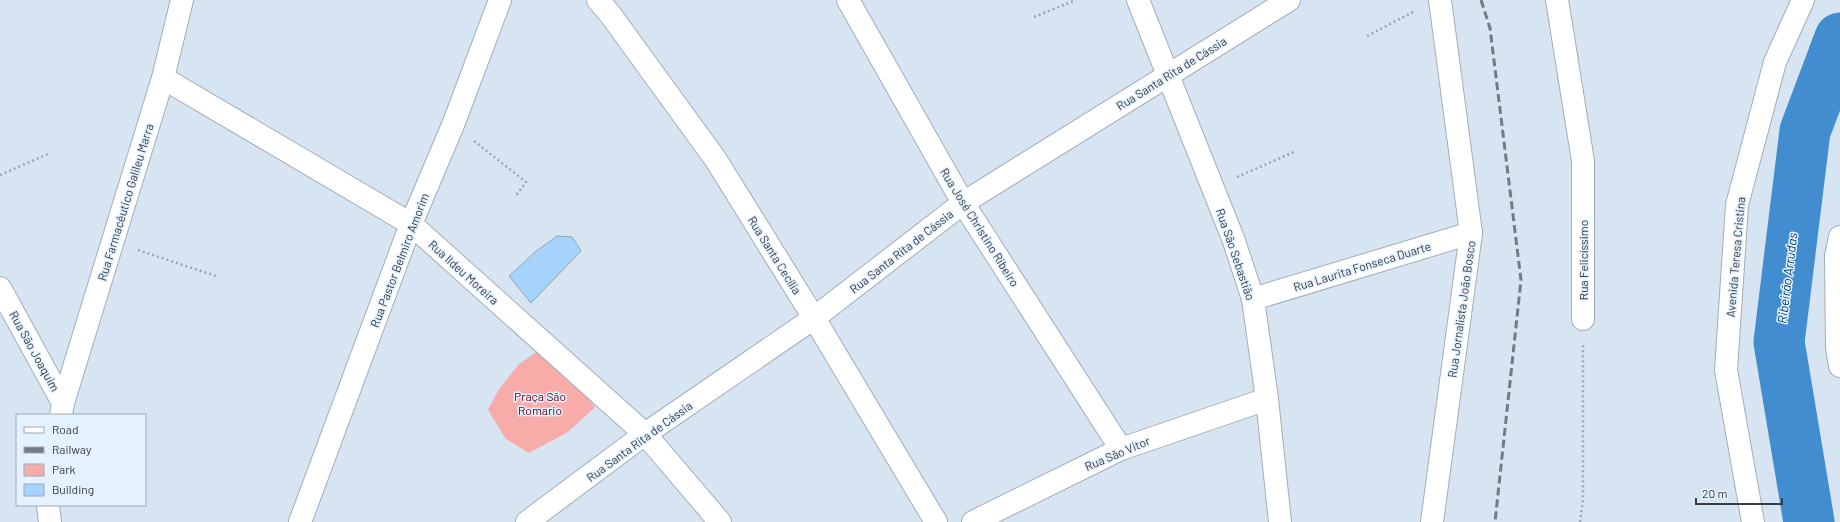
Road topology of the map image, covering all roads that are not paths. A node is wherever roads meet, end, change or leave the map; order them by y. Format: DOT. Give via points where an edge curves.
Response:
graph roads {
  1 [pos="182,0"];
  2 [pos="500,0"];
  3 [pos="598,0"];
  4 [pos="848,0"];
  5 [pos="1138,0"];
  6 [pos="1289,0"];
  7 [pos="1440,0"];
  8 [pos="1557,0"];
  9 [pos="1802,0"];
  10 [pos="1168,74"];
  11 [pos="163,78"];
  12 [pos="964,203"];
  13 [pos="411,224"];
  14 [pos="1471,234"];
  15 [pos="1840,237"];
  16 [pos="0,288"];
  17 [pos="1252,299"];
  18 [pos="814,318"];
  19 [pos="1583,319"];
  20 [pos="1839,354"];
  21 [pos="1267,399"];
  22 [pos="62,409"];
  23 [pos="645,434"];
  24 [pos="1121,449"];
  25 [pos="48,506"];
  26 [pos="50,522"];
  27 [pos="300,522"];
  28 [pos="527,522"];
  29 [pos="720,522"];
  30 [pos="936,522"];
  31 [pos="973,522"];
  32 [pos="1280,522"];
  33 [pos="1432,522"];
  34 [pos="1753,522"];
  1 -- 11 [label="street, Rua Farmacêutico Galileu Marra"];
  2 -- 13 [label="street, Rua Pastor Belmiro Amorim" via="453,125"];
  3 -- 18 [label="street, Rua Santa Cecília" via="716,160"];
  4 -- 12 [label="street, Rua José Christino Ribeiro"];
  5 -- 10 [label="street, Rua São Sebastião"];
  6 -- 10 [label="street, Rua Santa Rita de Cássia"];
  7 -- 14 [label="street, Rua Jornalista João Bosco"];
  8 -- 19 [label="street, Rua Felicíssimo" via="1582,161"];
  9 -- 34 [label="street, Avenida Teresa Cristina" via="1775,62 1737,205 1726,370"];
  10 -- 12 [label="street, Rua Santa Rita de Cássia"];
  10 -- 17 [label="street, Rua São Sebastião" via="1234,241"];
  11 -- 13 [label="street, Rua Ildeu Moreira"];
  11 -- 22 [label="street, Rua Farmacêutico Galileu Marra"];
  12 -- 18 [label="street, Rua Santa Rita de Cássia"];
  12 -- 24 [label="street, Rua José Christino Ribeiro"];
  13 -- 23 [label="street, Rua Ildeu Moreira"];
  13 -- 27 [label="street, Rua Pastor Belmiro Amorim"];
  14 -- 17 [label="street, Rua Laurita Fonseca Duarte"];
  14 -- 33 [label="street, Rua Jornalista João Bosco"];
  15 -- 20 [label="street" via="1836,256"];
  16 -- 22 [label="street, Rua São Joaquim"];
  17 -- 21 [label="street, Rua São Sebastião"];
  18 -- 23 [label="street, Rua Santa Rita de Cássia"];
  18 -- 30 [label="street, Rua Santa Cecília"];
  21 -- 24 [label="street, Rua São Vitor"];
  21 -- 32 [label="street, Rua São Sebastião"];
  23 -- 28 [label="street, Rua Santa Rita de Cássia"];
  23 -- 29 [label="street, Rua Ildeu Moreira"];
  24 -- 31 [label="street, Rua São Vitor"];
  25 -- 26 [label="street"];
}
